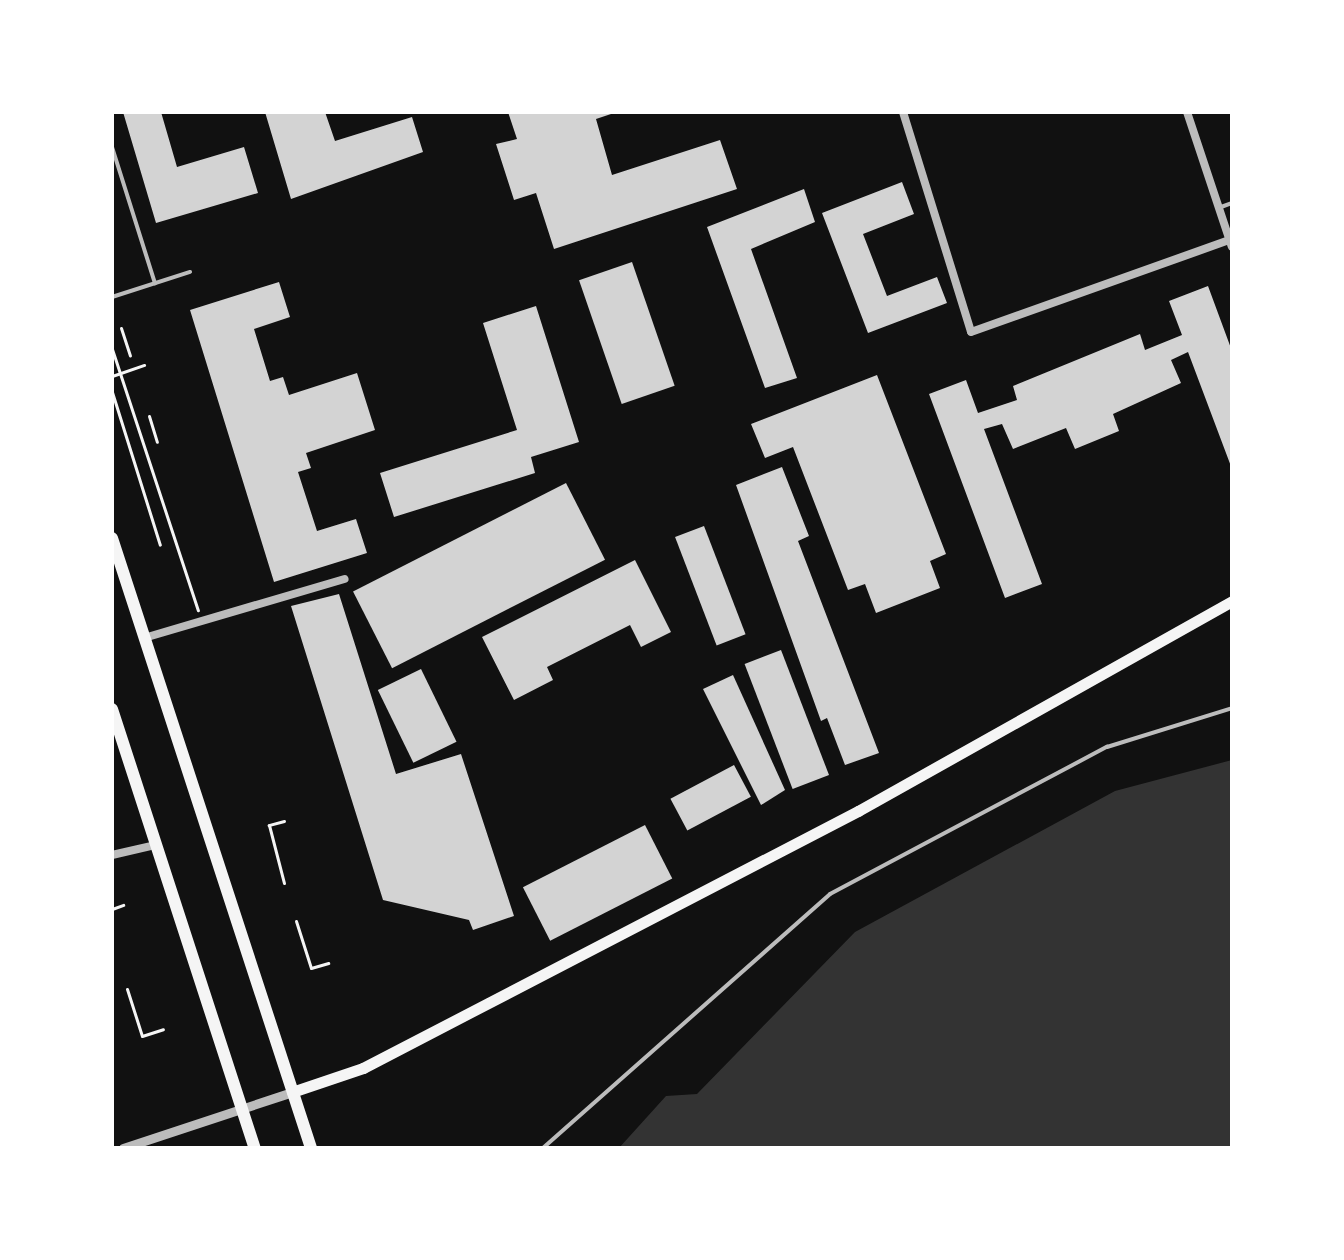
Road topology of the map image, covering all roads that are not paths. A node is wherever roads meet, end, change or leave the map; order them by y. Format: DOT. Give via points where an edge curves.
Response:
graph roads {
  1 [pos="903,112"];
  2 [pos="1187,112"];
  3 [pos="112,147"];
  4 [pos="1232,203"];
  5 [pos="1218,208"];
  6 [pos="1230,244"];
  7 [pos="190,272"];
  8 [pos="155,283"];
  9 [pos="112,297"];
  10 [pos="112,538"];
  11 [pos="345,579"];
  12 [pos="1232,601"];
  13 [pos="144,638"];
  14 [pos="1232,708"];
  15 [pos="112,709"];
  16 [pos="155,845"];
  17 [pos="112,855"];
  18 [pos="292,1092"];
  19 [pos="242,1109"];
  20 [pos="123,1148"];
  21 [pos="255,1148"];
  22 [pos="311,1148"];
  23 [pos="543,1148"];
  1 -- 6 [label="street" via="971,332"];
  2 -- 5 [label="street"];
  3 -- 8 [label="lane"];
  4 -- 5 [label="lane"];
  5 -- 6 [label="street"];
  7 -- 8 [label="lane"];
  8 -- 9 [label="lane"];
  10 -- 13 [label="highway"];
  11 -- 13 [label="street"];
  12 -- 18 [label="main road" via="858,811 363,1068"];
  13 -- 18 [label="highway"];
  14 -- 23 [label="lane" via="1107,747 830,894"];
  15 -- 16 [label="highway"];
  16 -- 17 [label="street"];
  16 -- 19 [label="highway"];
  18 -- 19 [label="street"];
  18 -- 22 [label="highway"];
  19 -- 20 [label="street"];
  19 -- 21 [label="highway"];
}
